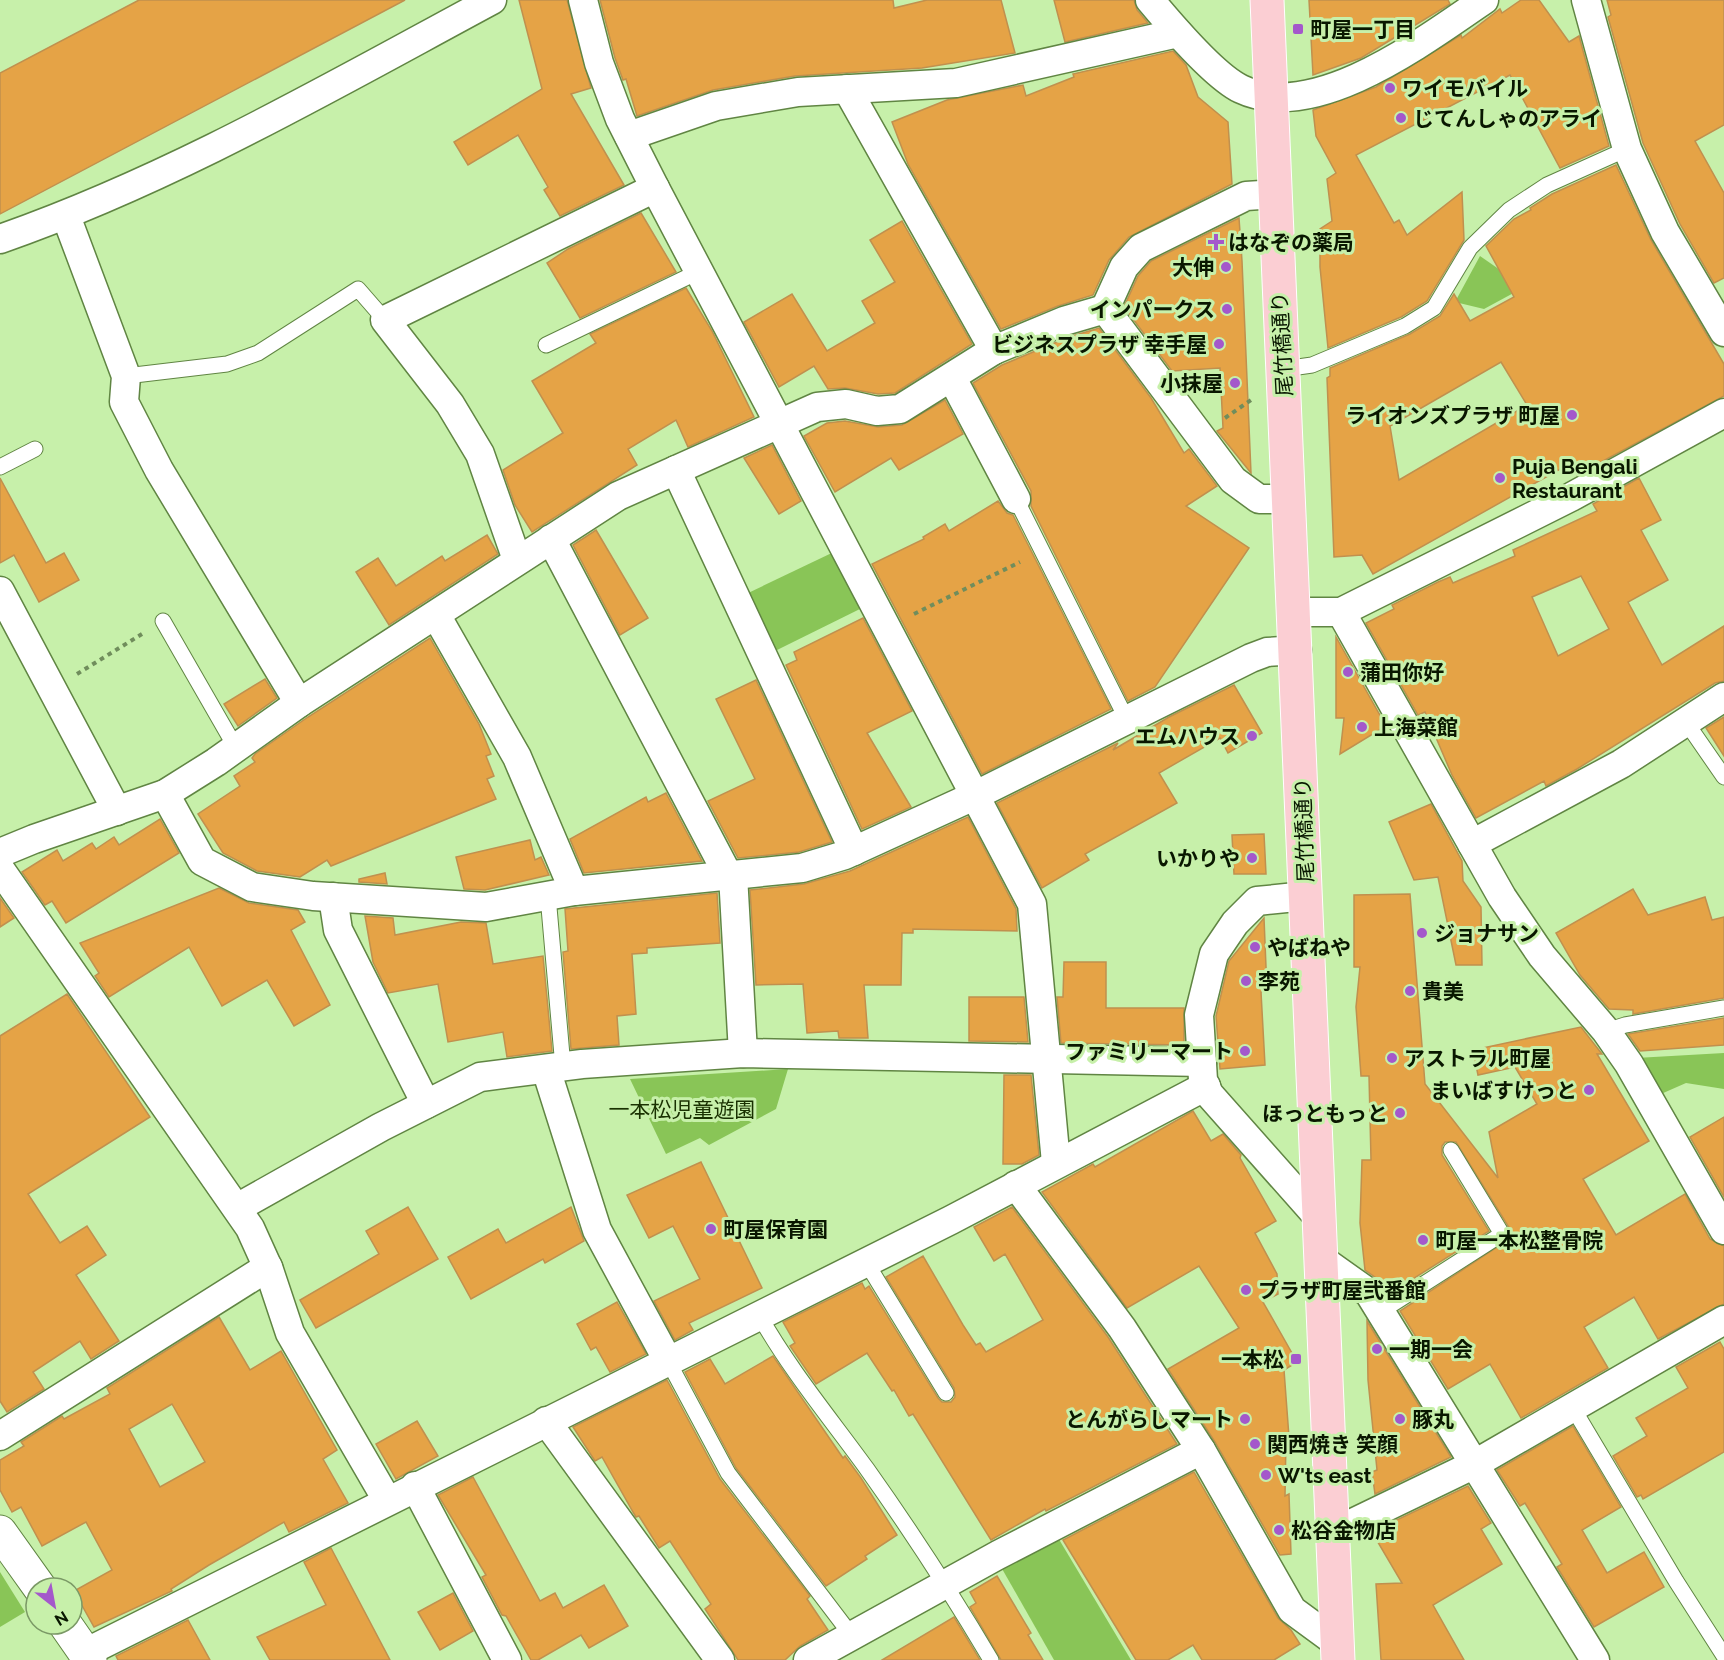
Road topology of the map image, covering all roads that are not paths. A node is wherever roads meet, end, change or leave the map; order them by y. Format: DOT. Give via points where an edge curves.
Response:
graph roads {
  1 [pos="492,0"];
  2 [pos="583,0"];
  3 [pos="1150,0"];
  4 [pos="1267,0"];
  5 [pos="1482,0"];
  6 [pos="1586,0"];
  7 [pos="1178,33"];
  8 [pos="847,89"];
  9 [pos="1271,99"];
  10 [pos="629,136"];
  11 [pos="1627,149"];
  12 [pos="655,188"];
  13 [pos="1275,194"];
  14 [pos="66,216"];
  15 [pos="0,239"];
  16 [pos="700,271"];
  17 [pos="1105,309"];
  18 [pos="385,320"];
  19 [pos="1724,332"];
  20 [pos="546,345"];
  21 [pos="994,350"];
  22 [pos="126,376"];
  23 [pos="952,378"];
  24 [pos="1284,381"];
  25 [pos="1724,413"];
  26 [pos="781,424"];
  27 [pos="35,449"];
  28 [pos="0,467"];
  29 [pos="676,470"];
  30 [pos="1016,499"];
  31 [pos="1289,499"];
  32 [pos="551,539"];
  33 [pos="517,560"];
  34 [pos="0,591"];
  35 [pos="1294,612"];
  36 [pos="1341,612"];
  37 [pos="436,615"];
  38 [pos="163,621"];
  39 [pos="1297,650"];
  40 [pos="1724,697"];
  41 [pos="299,703"];
  42 [pos="1127,720"];
  43 [pos="1686,722"];
  44 [pos="236,748"];
  45 [pos="1724,777"];
  46 [pos="165,794"];
  47 [pos="975,796"];
  48 [pos="117,811"];
  49 [pos="1472,844"];
  50 [pos="854,851"];
  51 [pos="0,853"];
  52 [pos="0,869"];
  53 [pos="731,875"];
  54 [pos="561,894"];
  55 [pos="1306,896"];
  56 [pos="333,897"];
  57 [pos="1724,1008"];
  58 [pos="1606,1031"];
  59 [pos="743,1053"];
  60 [pos="1048,1059"];
  61 [pos="554,1068"];
  62 [pos="1204,1074"];
  63 [pos="426,1104"];
  64 [pos="1451,1150"];
  65 [pos="1056,1163"];
  66 [pos="1016,1185"];
  67 [pos="237,1208"];
  68 [pos="1319,1218"];
  69 [pos="1724,1230"];
  70 [pos="1321,1259"];
  71 [pos="866,1262"];
  72 [pos="268,1267"];
  73 [pos="1380,1312"];
  74 [pos="759,1316"];
  75 [pos="1724,1320"];
  76 [pos="668,1361"];
  77 [pos="946,1393"];
  78 [pos="1573,1408"];
  79 [pos="546,1421"];
  80 [pos="0,1436"];
  81 [pos="1201,1450"];
  82 [pos="1473,1465"];
  83 [pos="415,1486"];
  84 [pos="387,1500"];
  85 [pos="0,1532"];
  86 [pos="1332,1533"];
  87 [pos="31,1576"];
  88 [pos="946,1584"];
  89 [pos="74,1636"];
  90 [pos="852,1636"];
  91 [pos="1337,1652"];
  92 [pos="88,1656"];
  93 [pos="1724,1656"];
  94 [pos="507,1660"];
  95 [pos="720,1660"];
  96 [pos="808,1660"];
  97 [pos="991,1660"];
  98 [pos="1595,1660"];
  1 -- 14 [label="street" via="251,129"];
  2 -- 10 [label="street" via="599,63"];
  3 -- 7 [label="street"];
  4 -- 9 [label="main road, 尾竹橋通り"];
  5 -- 9 [label="street" via="1372,72 1304,95"];
  6 -- 11 [label="street"];
  7 -- 8 [label="street" via="956,83"];
  7 -- 9 [label="street" via="1232,84"];
  8 -- 10 [label="street" via="798,92 716,106"];
  8 -- 21 [label="street"];
  9 -- 13 [label="main road, 尾竹橋通り"];
  10 -- 12 [label="street"];
  11 -- 19 [label="street" via="1665,232"];
  11 -- 24 [label="lane" via="1546,185 1509,210 1470,248 1434,308 1405,326"];
  12 -- 16 [label="street"];
  12 -- 18 [label="street"];
  13 -- 17 [label="street" via="1246,196 1141,249 1124,267"];
  13 -- 24 [label="main road, 尾竹橋通り"];
  14 -- 15 [label="street"];
  14 -- 22 [label="street"];
  16 -- 20 [label="lane"];
  16 -- 26 [label="street"];
  17 -- 21 [label="street"];
  17 -- 31 [label="street" via="1233,480 1259,499"];
  18 -- 22 [label="lane" via="358,289 258,353 227,363"];
  18 -- 33 [label="street" via="450,404 480,454"];
  21 -- 23 [label="street"];
  22 -- 41 [label="street" via="124,402 159,470"];
  23 -- 26 [label="street" via="900,409 876,411 846,404 817,407"];
  23 -- 30 [label="street"];
  24 -- 31 [label="main road, 尾竹橋通り"];
  25 -- 36 [label="street" via="1571,497"];
  26 -- 29 [label="street"];
  26 -- 47 [label="street"];
  27 -- 28 [label="lane"];
  29 -- 32 [label="street" via="618,496"];
  29 -- 50 [label="street"];
  30 -- 42 [label="lane"];
  31 -- 35 [label="main road, 尾竹橋通り"];
  32 -- 33 [label="street"];
  32 -- 53 [label="street"];
  33 -- 37 [label="street"];
  34 -- 48 [label="street"];
  35 -- 36 [label="street"];
  35 -- 39 [label="main road, 尾竹橋通り"];
  36 -- 49 [label="street"];
  37 -- 41 [label="street"];
  37 -- 54 [label="street" via="517,757"];
  38 -- 44 [label="lane"];
  39 -- 42 [label="street" via="1267,652 1251,658"];
  39 -- 55 [label="main road, 尾竹橋通り"];
  40 -- 43 [label="street"];
  41 -- 44 [label="street"];
  42 -- 47 [label="street"];
  43 -- 45 [label="lane"];
  43 -- 49 [label="street" via="1621,764"];
  44 -- 46 [label="street"];
  46 -- 48 [label="street"];
  46 -- 56 [label="street" via="202,861 252,887"];
  47 -- 50 [label="street"];
  47 -- 60 [label="street" via="1032,904"];
  48 -- 51 [label="street"];
  49 -- 58 [label="street" via="1542,956"];
  50 -- 53 [label="street" via="802,868"];
  52 -- 67 [label="street"];
  53 -- 54 [label="street"];
  53 -- 59 [label="street"];
  54 -- 56 [label="street" via="486,907"];
  54 -- 61 [label="lane"];
  55 -- 62 [label="street" via="1257,901 1235,923 1214,954 1199,1015"];
  55 -- 68 [label="main road, 尾竹橋通り"];
  56 -- 63 [label="street" via="338,930"];
  57 -- 58 [label="lane"];
  58 -- 69 [label="street"];
  59 -- 60 [label="street"];
  59 -- 61 [label="street"];
  60 -- 62 [label="street"];
  60 -- 65 [label="street"];
  61 -- 63 [label="street" via="480,1077"];
  61 -- 76 [label="street" via="597,1230"];
  62 -- 65 [label="street"];
  62 -- 68 [label="street" via="1209,1094"];
  63 -- 67 [label="street"];
  64 -- 73 [label="lane" via="1502,1234"];
  65 -- 66 [label="street"];
  66 -- 71 [label="street"];
  66 -- 81 [label="street" via="1122,1328"];
  67 -- 72 [label="street"];
  68 -- 70 [label="main road, 尾竹橋通り"];
  70 -- 73 [label="street" via="1369,1293"];
  70 -- 86 [label="main road, 尾竹橋通り"];
  71 -- 74 [label="street"];
  71 -- 77 [label="lane"];
  72 -- 80 [label="street"];
  72 -- 84 [label="street" via="290,1333"];
  73 -- 82 [label="street"];
  74 -- 76 [label="street"];
  74 -- 88 [label="lane" via="781,1354"];
  75 -- 78 [label="street"];
  76 -- 79 [label="street"];
  76 -- 90 [label="lane" via="728,1473"];
  78 -- 82 [label="street"];
  78 -- 93 [label="lane"];
  79 -- 83 [label="street"];
  79 -- 95 [label="street"];
  81 -- 88 [label="street"];
  81 -- 91 [label="street" via="1292,1610"];
  82 -- 86 [label="street"];
  82 -- 98 [label="street"];
  83 -- 84 [label="street"];
  83 -- 94 [label="street"];
  84 -- 92 [label="street"];
  85 -- 87 [label="street"];
  86 -- 91 [label="main road, 尾竹橋通り"];
  88 -- 90 [label="street"];
  88 -- 97 [label="lane"];
  89 -- 92 [label="street"];
  90 -- 96 [label="street"];
}
